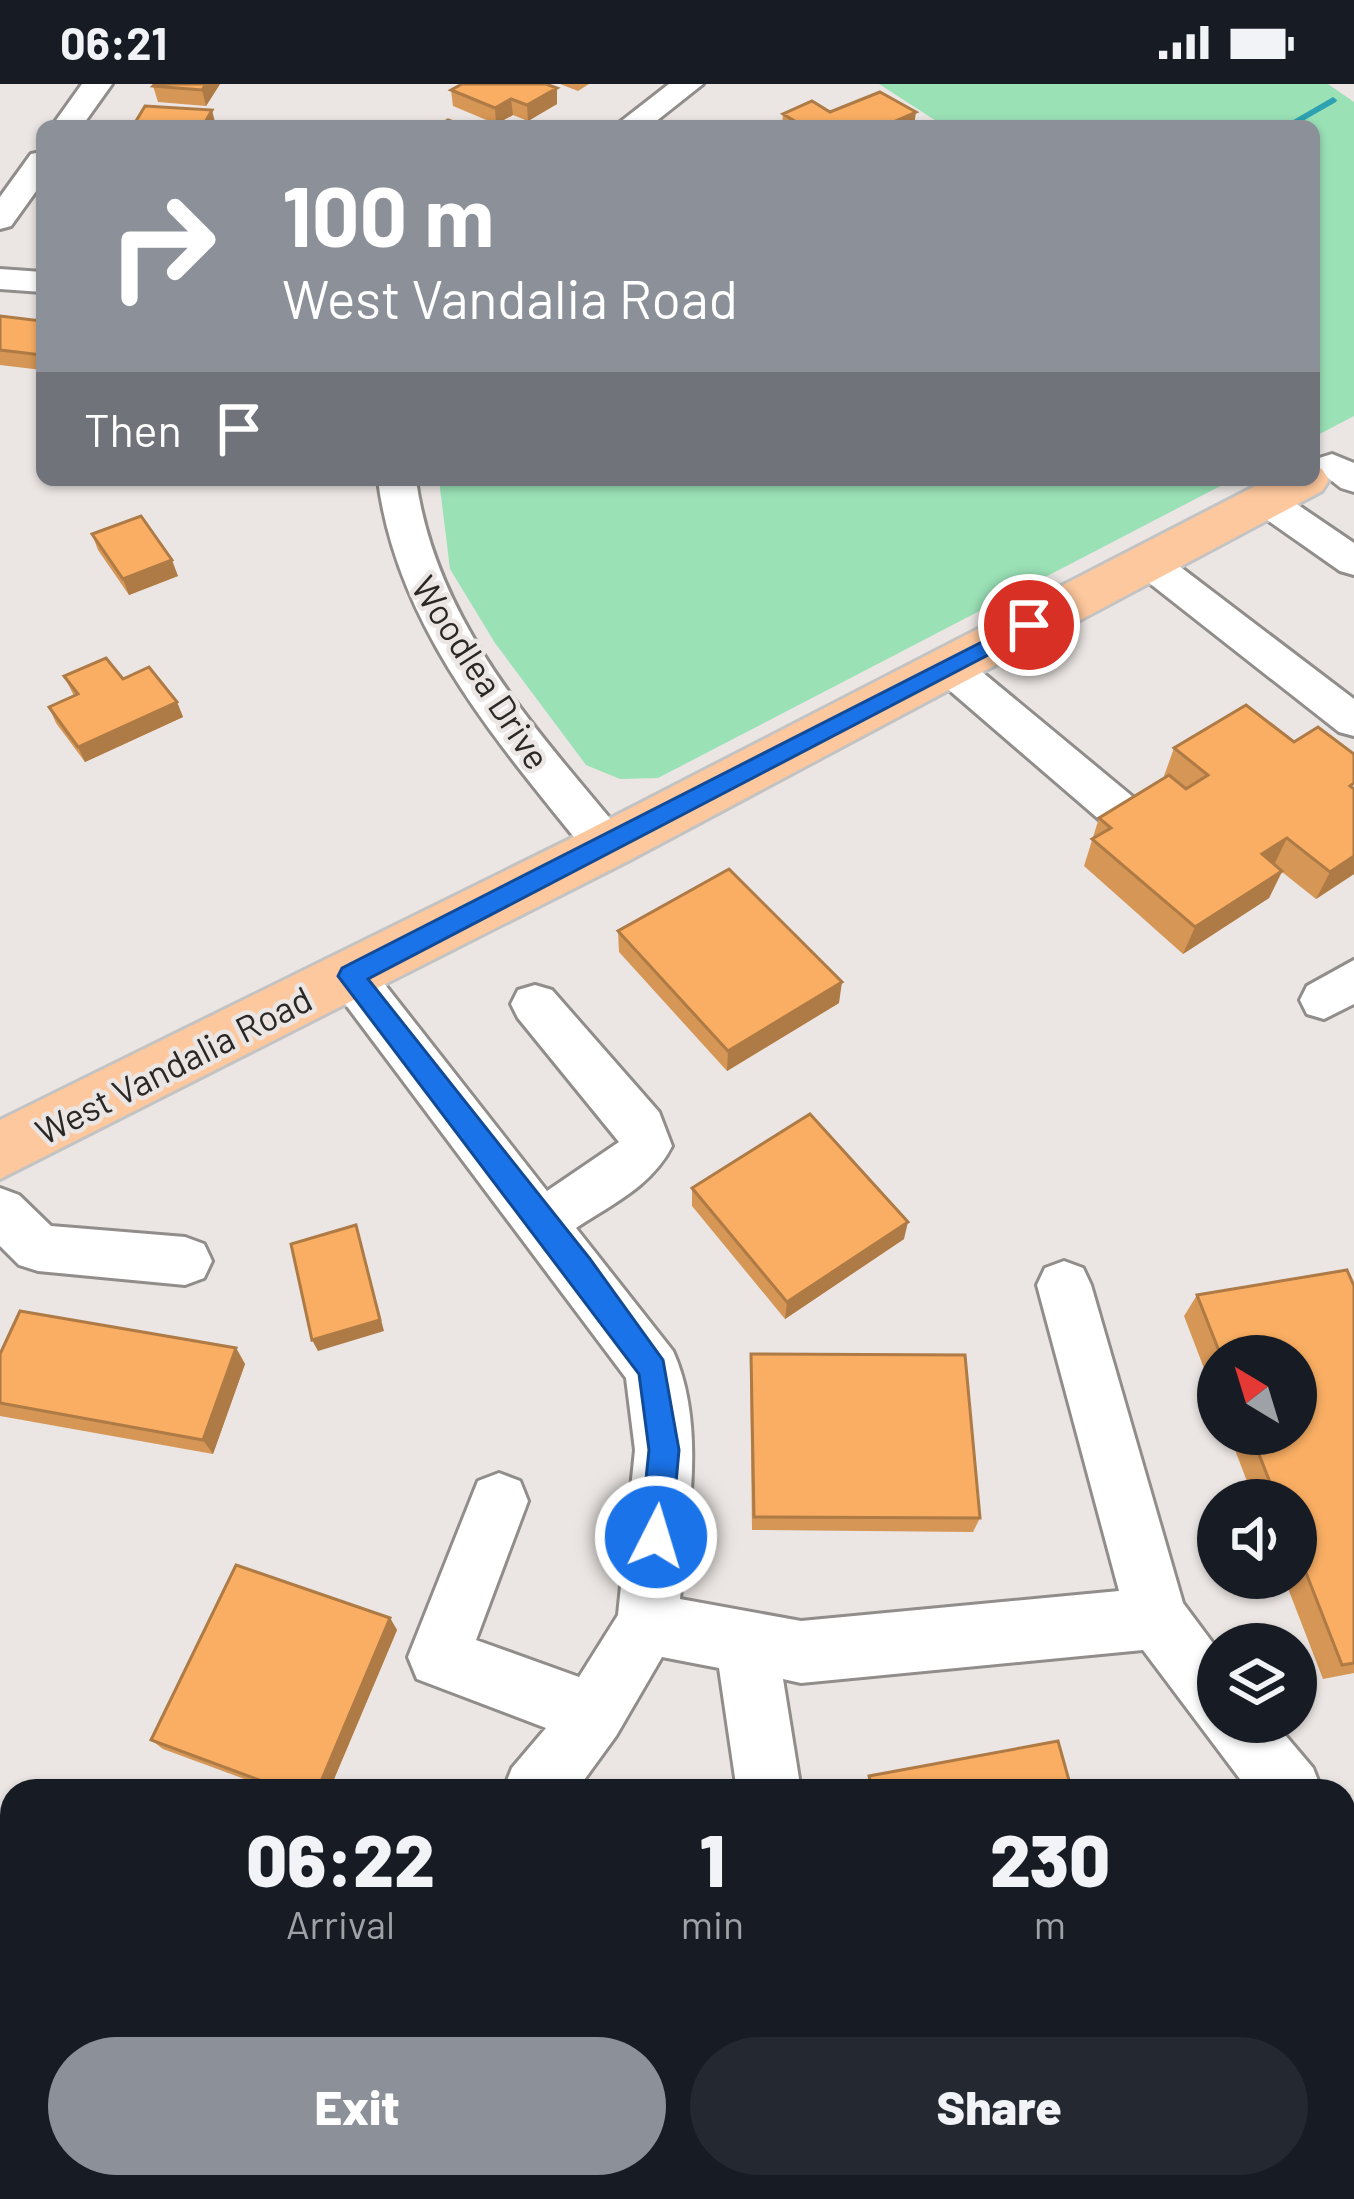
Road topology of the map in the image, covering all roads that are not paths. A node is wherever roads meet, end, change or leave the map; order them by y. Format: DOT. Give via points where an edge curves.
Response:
graph roads {
  1 [pos="97,84"];
  2 [pos="688,84"];
  3 [pos="71,120"];
  4 [pos="638,120"];
  5 [pos="36,168"];
  6 [pos="0,219"];
  7 [pos="0,279"];
  8 [pos="36,282"];
  9 [pos="1321,476"];
  10 [pos="397,486"];
  11 [pos="1301,486"];
  12 [pos="1340,553"];
  13 [pos="1148,562"];
  14 [pos="949,667"];
  15 [pos="1354,722"];
  16 [pos="1117,809"];
  17 [pos="608,847"];
  18 [pos="351,976"];
  19 [pos="535,1004"];
  20 [pos="0,1150"];
  21 [pos="0,1211"];
  22 [pos="543,1221"];
  23 [pos="185,1261"];
  24 [pos="1064,1285"];
  25 [pos="499,1501"];
  26 [pos="1157,1618"];
  27 [pos="647,1624"];
  28 [pos="746,1642"];
  29 [pos="1197,1673"];
  30 [pos="594,1714"];
  31 [pos="1250,1743"];
  32 [pos="545,1779"];
  33 [pos="767,1779"];
  34 [pos="1280,1779"];
  1 -- 3 [label="street"];
  2 -- 4 [label="street"];
  5 -- 6 [label="street"];
  7 -- 8 [label="street"];
  9 -- 12 [label="street"];
  10 -- 17 [label="street, Woodlea Drive" via="412,566 521,740"];
  11 -- 13 [label="main road, West Vandalia Road"];
  13 -- 14 [label="main road, West Vandalia Road"];
  13 -- 15 [label="street"];
  14 -- 16 [label="street"];
  14 -- 17 [label="main road, West Vandalia Road"];
  17 -- 18 [label="main road, West Vandalia Road"];
  18 -- 20 [label="main road, West Vandalia Road"];
  18 -- 22 [label="street"];
  19 -- 22 [label="street" via="641,1127 646,1146 633,1163"];
  21 -- 23 [label="street" via="38,1248"];
  22 -- 27 [label="street" via="653,1370 664,1450"];
  24 -- 26 [label="street"];
  25 -- 30 [label="street" via="439,1657"];
  26 -- 28 [label="street" via="801,1652"];
  26 -- 29 [label="street"];
  27 -- 28 [label="street"];
  27 -- 30 [label="street"];
  28 -- 33 [label="street"];
  30 -- 32 [label="street"];
  31 -- 34 [label="street"];
}
